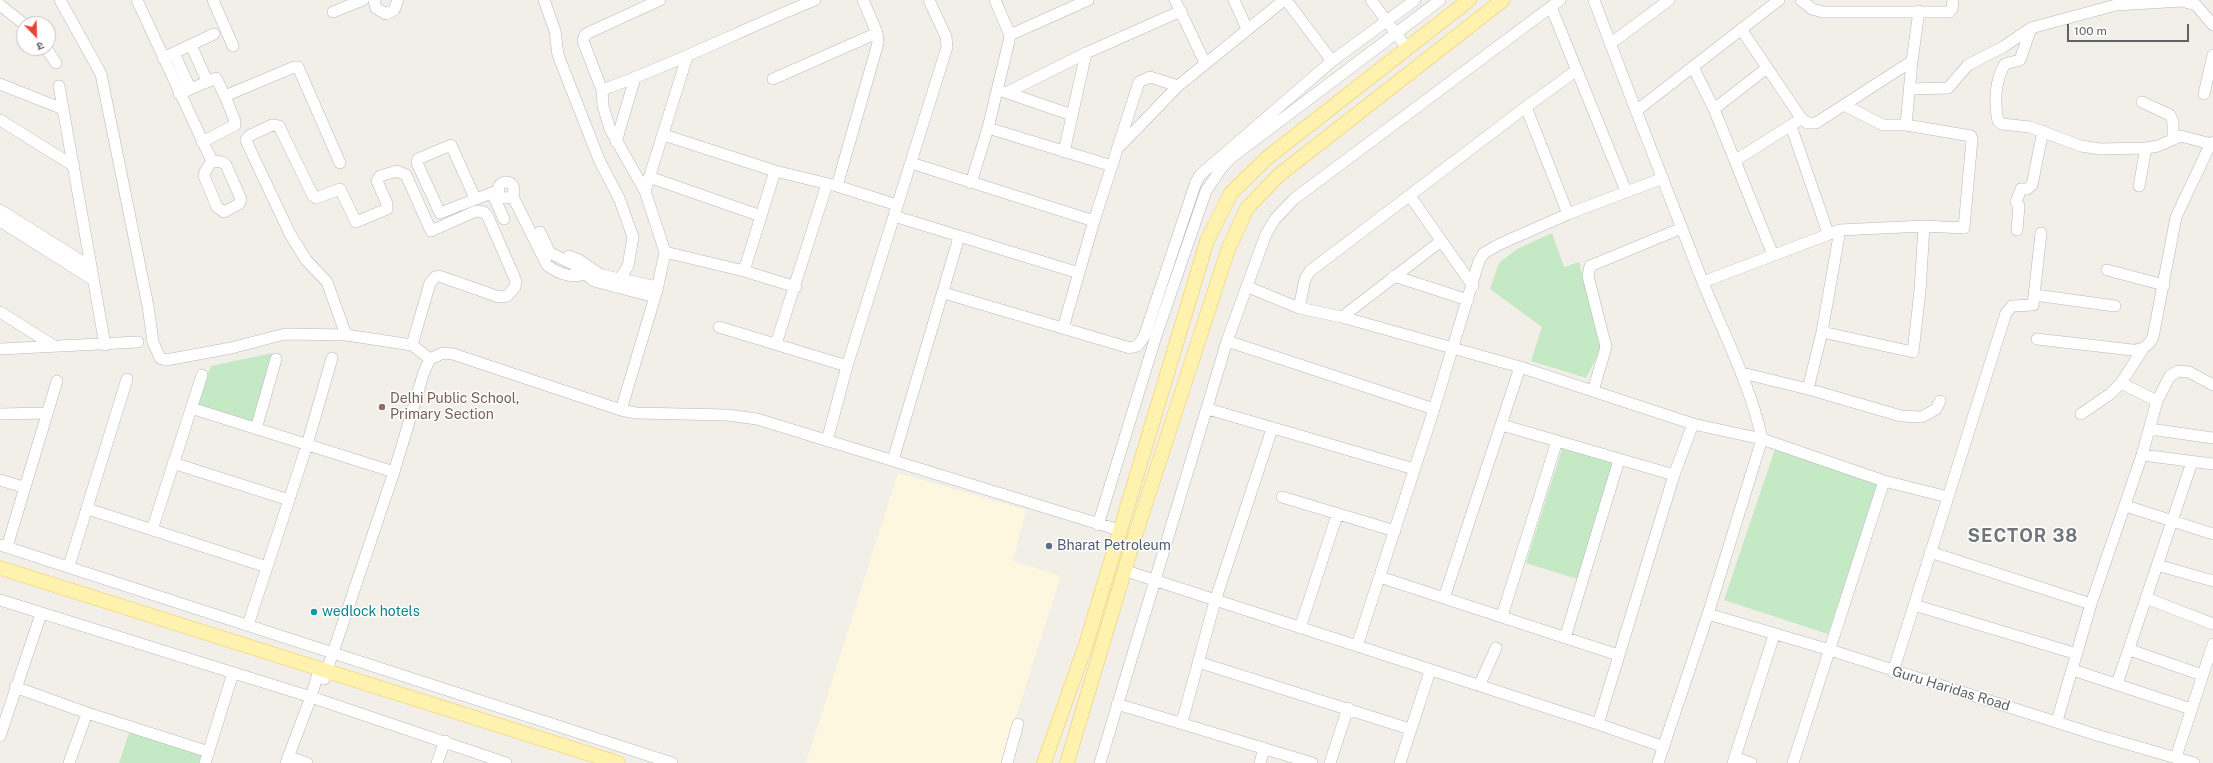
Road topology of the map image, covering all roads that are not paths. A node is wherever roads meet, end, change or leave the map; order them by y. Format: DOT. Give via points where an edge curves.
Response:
graph roads {
  1 [pos="60,0"];
  2 [pos="137,0"];
  3 [pos="213,0"];
  4 [pos="352,0"];
  5 [pos="363,0"];
  6 [pos="374,0"];
  7 [pos="544,0"];
  8 [pos="660,0"];
  9 [pos="815,0"];
  10 [pos="862,0"];
  11 [pos="929,0"];
  12 [pos="995,0"];
  13 [pos="1088,0"];
  14 [pos="1175,0"];
  15 [pos="1234,0"];
  16 [pos="1285,0"];
  17 [pos="1371,0"];
  18 [pos="1440,0"];
  19 [pos="1469,0"];
  20 [pos="1503,0"];
  21 [pos="1560,0"];
  22 [pos="1594,0"];
  23 [pos="1669,0"];
  24 [pos="1779,0"];
  25 [pos="1801,0"];
  26 [pos="1954,0"];
  27 [pos="2182,0"];
  28 [pos="401,1"];
  29 [pos="1410,1"];
  30 [pos="0,5"];
  31 [pos="1551,7"];
  32 [pos="1181,11"];
  33 [pos="1919,11"];
  34 [pos="16,18"];
  35 [pos="1387,20"];
  36 [pos="2213,25"];
  37 [pos="2031,28"];
  38 [pos="1246,29"];
  39 [pos="1741,29"];
  40 [pos="214,34"];
  41 [pos="876,34"];
  42 [pos="1397,34"];
  43 [pos="1010,35"];
  44 [pos="1610,44"];
  45 [pos="191,45"];
  46 [pos="233,46"];
  47 [pos="1407,48"];
  48 [pos="174,53"];
  49 [pos="1086,53"];
  50 [pos="2213,55"];
  51 [pos="51,56"];
  52 [pos="687,57"];
  53 [pos="163,58"];
  54 [pos="1912,61"];
  55 [pos="1332,62"];
  56 [pos="56,63"];
  57 [pos="1205,63"];
  58 [pos="1693,67"];
  59 [pos="1767,68"];
  60 [pos="1577,70"];
  61 [pos="635,78"];
  62 [pos="773,79"];
  63 [pos="207,81"];
  64 [pos="0,84"];
  65 [pos="59,86"];
  66 [pos="1178,86"];
  67 [pos="190,88"];
  68 [pos="1910,89"];
  69 [pos="602,90"];
  70 [pos="997,90"];
  71 [pos="1008,92"];
  72 [pos="179,94"];
  73 [pos="2204,94"];
  74 [pos="225,96"];
  75 [pos="2142,102"];
  76 [pos="1844,105"];
  77 [pos="1526,107"];
  78 [pos="63,109"];
  79 [pos="1714,109"];
  80 [pos="1636,111"];
  81 [pos="1072,115"];
  82 [pos="1801,118"];
  83 [pos="0,120"];
  84 [pos="1906,125"];
  85 [pos="1791,126"];
  86 [pos="988,128"];
  87 [pos="2043,132"];
  88 [pos="664,135"];
  89 [pos="2173,138"];
  90 [pos="202,142"];
  91 [pos="616,142"];
  92 [pos="2212,145"];
  93 [pos="1118,148"];
  94 [pos="2146,148"];
  95 [pos="1064,152"];
  96 [pos="1736,160"];
  97 [pos="212,161"];
  98 [pos="340,163"];
  99 [pos="911,163"];
  100 [pos="74,166"];
  101 [pos="1112,166"];
  102 [pos="775,170"];
  103 [pos="648,177"];
  104 [pos="1663,178"];
  105 [pos="971,183"];
  106 [pos="832,185"];
  107 [pos="2139,186"];
  108 [pos="1626,191"];
  109 [pos="495,192"];
  110 [pos="645,192"];
  111 [pos="1410,196"];
  112 [pos="475,198"];
  113 [pos="897,205"];
  114 [pos="0,210"];
  115 [pos="1568,214"];
  116 [pos="760,216"];
  117 [pos="894,216"];
  118 [pos="504,219"];
  119 [pos="0,221"];
  120 [pos="1094,221"];
  121 [pos="1924,226"];
  122 [pos="1682,228"];
  123 [pos="1840,230"];
  124 [pos="2017,230"];
  125 [pos="543,231"];
  126 [pos="1828,233"];
  127 [pos="2041,233"];
  128 [pos="959,237"];
  129 [pos="1441,241"];
  130 [pos="665,252"];
  131 [pos="1773,255"];
  132 [pos="91,268"];
  133 [pos="2107,270"];
  134 [pos="744,271"];
  135 [pos="588,272"];
  136 [pos="1079,272"];
  137 [pos="1394,276"];
  138 [pos="92,279"];
  139 [pos="1703,282"];
  140 [pos="617,283"];
  141 [pos="2164,285"];
  142 [pos="1473,286"];
  143 [pos="796,287"];
  144 [pos="1248,288"];
  145 [pos="656,292"];
  146 [pos="944,293"];
  147 [pos="2035,295"];
  148 [pos="1468,300"];
  149 [pos="2115,306"];
  150 [pos="1300,308"];
  151 [pos="0,312"];
  152 [pos="1342,318"];
  153 [pos="719,327"];
  154 [pos="1064,328"];
  155 [pos="1822,332"];
  156 [pos="346,335"];
  157 [pos="2036,338"];
  158 [pos="1227,340"];
  159 [pos="138,342"];
  160 [pos="776,344"];
  161 [pos="105,345"];
  162 [pos="412,345"];
  163 [pos="54,346"];
  164 [pos="0,349"];
  165 [pos="1453,349"];
  166 [pos="2143,349"];
  167 [pos="332,358"];
  168 [pos="276,359"];
  169 [pos="430,359"];
  170 [pos="847,366"];
  171 [pos="1520,367"];
  172 [pos="1742,373"];
  173 [pos="202,375"];
  174 [pos="127,378"];
  175 [pos="57,381"];
  176 [pos="2121,383"];
  177 [pos="2213,385"];
  178 [pos="1163,386"];
  179 [pos="1808,389"];
  180 [pos="1593,391"];
  181 [pos="1182,392"];
  182 [pos="1940,401"];
  183 [pos="2157,401"];
  184 [pos="191,408"];
  185 [pos="1208,409"];
  186 [pos="1434,409"];
  187 [pos="621,410"];
  188 [pos="47,413"];
  189 [pos="0,414"];
  190 [pos="2081,414"];
  191 [pos="1693,424"];
  192 [pos="1502,425"];
  193 [pos="256,429"];
  194 [pos="1272,429"];
  195 [pos="2150,429"];
  196 [pos="2213,438"];
  197 [pos="1762,439"];
  198 [pos="827,441"];
  199 [pos="1557,441"];
  200 [pos="307,445"];
  201 [pos="2142,455"];
  202 [pos="893,460"];
  203 [pos="1619,460"];
  204 [pos="2192,462"];
  205 [pos="173,463"];
  206 [pos="2213,464"];
  207 [pos="1414,469"];
  208 [pos="394,472"];
  209 [pos="1674,475"];
  210 [pos="0,480"];
  211 [pos="1884,481"];
  212 [pos="23,487"];
  213 [pos="1282,497"];
  214 [pos="1948,497"];
  215 [pos="289,500"];
  216 [pos="2126,506"];
  217 [pos="88,509"];
  218 [pos="1337,515"];
  219 [pos="2172,521"];
  220 [pos="1098,525"];
  221 [pos="152,530"];
  222 [pos="1119,530"];
  223 [pos="1395,531"];
  224 [pos="2213,534"];
  225 [pos="3,546"];
  226 [pos="1930,552"];
  227 [pos="2157,565"];
  228 [pos="70,566"];
  229 [pos="267,567"];
  230 [pos="0,568"];
  231 [pos="1126,571"];
  232 [pos="0,576"];
  233 [pos="1380,577"];
  234 [pos="2213,581"];
  235 [pos="1155,582"];
  236 [pos="1444,598"];
  237 [pos="2146,598"];
  238 [pos="0,600"];
  239 [pos="1215,601"];
  240 [pos="1914,604"];
  241 [pos="2091,604"];
  242 [pos="41,614"];
  243 [pos="1708,614"];
  244 [pos="1502,616"];
  245 [pos="1092,622"];
  246 [pos="2213,624"];
  247 [pos="248,625"];
  248 [pos="1108,627"];
  249 [pos="1300,628"];
  250 [pos="1774,635"];
  251 [pos="1565,638"];
  252 [pos="1086,644"];
  253 [pos="2213,644"];
  254 [pos="1357,646"];
  255 [pos="1496,648"];
  256 [pos="1101,649"];
  257 [pos="1830,650"];
  258 [pos="2130,650"];
  259 [pos="332,653"];
  260 [pos="2077,654"];
  261 [pos="1618,655"];
  262 [pos="1198,662"];
  263 [pos="2073,670"];
  264 [pos="1430,671"];
  265 [pos="1893,672"];
  266 [pos="233,673"];
  267 [pos="322,674"];
  268 [pos="2202,675"];
  269 [pos="2117,684"];
  270 [pos="1479,686"];
  271 [pos="15,687"];
  272 [pos="311,698"];
  273 [pos="1117,704"];
  274 [pos="1348,708"];
  275 [pos="2191,709"];
  276 [pos="87,713"];
  277 [pos="2057,721"];
  278 [pos="1182,722"];
  279 [pos="1018,724"];
  280 [pos="1598,724"];
  281 [pos="1410,729"];
  282 [pos="0,736"];
  283 [pos="445,741"];
  284 [pos="1664,747"];
  285 [pos="1264,748"];
  286 [pos="209,752"];
  287 [pos="2176,757"];
  288 [pos="287,760"];
  289 [pos="1734,761"];
  290 [pos="69,763"];
  291 [pos="205,763"];
  292 [pos="306,763"];
  293 [pos="437,763"];
  294 [pos="506,763"];
  295 [pos="589,763"];
  296 [pos="618,763"];
  297 [pos="672,763"];
  298 [pos="1007,763"];
  299 [pos="1044,763"];
  300 [pos="1067,763"];
  301 [pos="1100,763"];
  302 [pos="1260,763"];
  303 [pos="1312,763"];
  304 [pos="1330,763"];
  305 [pos="1400,763"];
  306 [pos="1658,763"];
  307 [pos="1751,763"];
  308 [pos="1793,763"];
  309 [pos="2194,763"];
  1 -- 156 [label="street" via="101,74 156,354 166,360 231,348 285,334"];
  2 -- 53 [label="street"];
  3 -- 46 [label="street"];
  4 -- 5 [label="street" via="332,10"];
  6 -- 28 [label="street" via="376,8 386,14 394,10"];
  7 -- 140 [label="street" via="555,31 558,54 600,162 619,198 632,237 630,260"];
  8 -- 69 [label="street" via="595,29 583,38"];
  9 -- 52 [label="street"];
  10 -- 41 [label="street"];
  11 -- 99 [label="street" via="946,37 947,47"];
  12 -- 43 [label="street"];
  13 -- 43 [label="street"];
  14 -- 32 [label="street"];
  15 -- 38 [label="street"];
  16 -- 38 [label="street"];
  16 -- 55 [label="street"];
  17 -- 35 [label="street"];
  18 -- 42 [label="street"];
  19 -- 47 [label="main road"];
  20 -- 181 [label="main road" via="1279,175 1247,208 1228,250"];
  21 -- 31 [label="street"];
  22 -- 44 [label="street"];
  23 -- 44 [label="street"];
  24 -- 39 [label="street"];
  25 -- 33 [label="street" via="1812,9 1823,12"];
  26 -- 33 [label="street" via="1949,12"];
  27 -- 36 [label="street" via="2196,5"];
  27 -- 37 [label="street" via="2116,5"];
  29 -- 35 [label="street"];
  30 -- 34 [label="street"];
  31 -- 60 [label="street"];
  31 -- 144 [label="street" via="1285,206 1266,234"];
  32 -- 49 [label="street"];
  32 -- 57 [label="street"];
  33 -- 54 [label="street"];
  35 -- 42 [label="street"];
  35 -- 55 [label="street"];
  37 -- 68 [label="street" via="2003,47 1968,65 1958,74 1951,86 1940,89"];
  37 -- 87 [label="street" via="2020,60 2005,64 1999,72 1997,115 1998,121 2002,124 2030,127"];
  38 -- 57 [label="street"];
  39 -- 58 [label="street"];
  39 -- 59 [label="street"];
  40 -- 45 [label="street"];
  41 -- 62 [label="street"];
  41 -- 106 [label="street" via="877,49"];
  42 -- 47 [label="street"];
  42 -- 220 [label="street" via="1326,84 1232,157 1210,184 1156,336"];
  43 -- 70 [label="street"];
  44 -- 80 [label="street"];
  45 -- 48 [label="street"];
  45 -- 63 [label="street"];
  47 -- 178 [label="main road" via="1267,158 1231,193 1208,241"];
  48 -- 53 [label="street"];
  48 -- 67 [label="street"];
  49 -- 71 [label="street"];
  49 -- 81 [label="street"];
  50 -- 73 [label="street"];
  51 -- 56 [label="street"];
  52 -- 61 [label="street"];
  52 -- 88 [label="street"];
  53 -- 72 [label="street"];
  54 -- 68 [label="street"];
  54 -- 76 [label="street"];
  55 -- 154 [label="street" via="1207,168 1196,182 1144,337 1136,346 1130,348"];
  57 -- 66 [label="street"];
  58 -- 79 [label="street"];
  58 -- 80 [label="street"];
  59 -- 79 [label="street"];
  59 -- 82 [label="street"];
  60 -- 77 [label="street"];
  60 -- 108 [label="street"];
  61 -- 69 [label="street"];
  61 -- 91 [label="street"];
  63 -- 67 [label="street"];
  63 -- 74 [label="street" via="216,78"];
  64 -- 78 [label="street"];
  65 -- 78 [label="street"];
  66 -- 93 [label="street"];
  66 -- 93 [label="street" via="1150,77 1139,82"];
  67 -- 72 [label="street"];
  68 -- 84 [label="street"];
  69 -- 91 [label="street" via="605,115"];
  70 -- 71 [label="street"];
  70 -- 86 [label="street"];
  71 -- 81 [label="street"];
  72 -- 90 [label="street"];
  74 -- 90 [label="street" via="235,125"];
  74 -- 98 [label="street" via="298,67"];
  75 -- 89 [label="street" via="2170,115 2173,122"];
  76 -- 82 [label="street" via="1816,123 1807,124"];
  76 -- 84 [label="street" via="1877,124"];
  77 -- 111 [label="street"];
  77 -- 115 [label="street"];
  78 -- 100 [label="street"];
  79 -- 96 [label="street"];
  80 -- 104 [label="street"];
  81 -- 95 [label="street"];
  82 -- 85 [label="street"];
  83 -- 100 [label="street"];
  84 -- 121 [label="street" via="1969,135 1972,139 1964,228"];
  85 -- 96 [label="street"];
  85 -- 126 [label="street"];
  86 -- 95 [label="street"];
  86 -- 105 [label="street"];
  87 -- 94 [label="street" via="2090,148"];
  87 -- 124 [label="street" via="2032,185 2027,190 2021,189 2017,194"];
  88 -- 102 [label="street"];
  88 -- 103 [label="street"];
  89 -- 92 [label="street" via="2181,136"];
  89 -- 94 [label="street" via="2158,146"];
  90 -- 97 [label="street"];
  91 -- 110 [label="street"];
  92 -- 141 [label="street" via="2176,218"];
  93 -- 101 [label="street"];
  94 -- 107 [label="street"];
  95 -- 101 [label="street"];
  96 -- 131 [label="street"];
  99 -- 105 [label="street"];
  99 -- 113 [label="street"];
  100 -- 132 [label="street"];
  101 -- 120 [label="street"];
  102 -- 106 [label="street"];
  102 -- 116 [label="street"];
  103 -- 110 [label="street"];
  103 -- 116 [label="street"];
  104 -- 108 [label="street"];
  104 -- 122 [label="street"];
  105 -- 120 [label="street"];
  106 -- 113 [label="street"];
  106 -- 143 [label="street"];
  108 -- 115 [label="street"];
  109 -- 112 [label="street"];
  109 -- 118 [label="street"];
  109 -- 135 [label="street" via="502,184 509,182 514,188 512,195 547,265 570,276"];
  110 -- 130 [label="street"];
  111 -- 129 [label="street"];
  111 -- 150 [label="street" via="1310,272 1305,279"];
  112 -- 112 [label="street" via="451,145 417,161 440,212"];
  113 -- 117 [label="street"];
  114 -- 132 [label="street"];
  115 -- 142 [label="street" via="1484,253 1479,261"];
  116 -- 134 [label="street"];
  117 -- 128 [label="street"];
  117 -- 170 [label="street"];
  119 -- 138 [label="street"];
  120 -- 136 [label="street"];
  121 -- 123 [label="street"];
  121 -- 155 [label="street" via="1913,352"];
  122 -- 139 [label="street"];
  122 -- 180 [label="street" via="1590,266 1588,276 1606,347"];
  123 -- 126 [label="street"];
  123 -- 155 [label="street"];
  125 -- 135 [label="street" via="556,250 579,260"];
  126 -- 131 [label="street"];
  127 -- 147 [label="street"];
  128 -- 136 [label="street"];
  128 -- 146 [label="street"];
  129 -- 137 [label="street"];
  129 -- 142 [label="street"];
  130 -- 134 [label="street"];
  130 -- 145 [label="street"];
  131 -- 139 [label="street"];
  132 -- 138 [label="street"];
  133 -- 141 [label="street"];
  134 -- 143 [label="street"];
  135 -- 140 [label="street"];
  136 -- 154 [label="street"];
  137 -- 148 [label="street"];
  137 -- 152 [label="street"];
  138 -- 161 [label="street"];
  139 -- 172 [label="street"];
  140 -- 145 [label="street"];
  141 -- 166 [label="street" via="2153,337"];
  142 -- 148 [label="street"];
  143 -- 160 [label="street"];
  144 -- 150 [label="street"];
  144 -- 158 [label="street"];
  145 -- 187 [label="street"];
  146 -- 154 [label="street"];
  146 -- 202 [label="street"];
  147 -- 149 [label="street"];
  147 -- 214 [label="street" via="2033,305 2012,306 2006,313"];
  148 -- 165 [label="street"];
  150 -- 152 [label="street"];
  151 -- 163 [label="street"];
  152 -- 165 [label="street"];
  153 -- 160 [label="street"];
  155 -- 179 [label="street"];
  156 -- 162 [label="street"];
  156 -- 162 [label="street" via="327,282 306,260 290,234 246,143 249,136 272,124 279,126 313,196 316,198 340,189 356,222 387,209 377,181 380,176 398,171 406,175 431,231 476,211 484,212 488,217 516,281 515,287 507,296 499,297 439,276 435,277 430,284"];
  157 -- 166 [label="street" via="2120,349"];
  158 -- 185 [label="street"];
  158 -- 186 [label="street"];
  159 -- 161 [label="street"];
  160 -- 170 [label="street"];
  161 -- 163 [label="street"];
  162 -- 169 [label="street"];
  163 -- 164 [label="street"];
  165 -- 171 [label="street"];
  165 -- 186 [label="street"];
  166 -- 176 [label="street"];
  167 -- 200 [label="street"];
  168 -- 193 [label="street"];
  169 -- 187 [label="street" via="437,354 453,354"];
  169 -- 208 [label="street"];
  170 -- 198 [label="street"];
  171 -- 180 [label="street"];
  171 -- 192 [label="street"];
  172 -- 179 [label="street"];
  172 -- 197 [label="street"];
  173 -- 184 [label="street"];
  174 -- 217 [label="street"];
  175 -- 188 [label="street"];
  176 -- 183 [label="street"];
  176 -- 190 [label="street"];
  177 -- 183 [label="street" via="2189,372 2178,371 2170,376"];
  178 -- 181 [label="main road"];
  178 -- 222 [label="main road"];
  179 -- 182 [label="street" via="1914,418 1932,412"];
  180 -- 191 [label="street"];
  181 -- 231 [label="main road"];
  183 -- 195 [label="street"];
  184 -- 193 [label="street"];
  184 -- 205 [label="street"];
  185 -- 194 [label="street"];
  185 -- 235 [label="street"];
  186 -- 207 [label="street"];
  187 -- 198 [label="street" via="636,413 743,416"];
  188 -- 189 [label="street"];
  188 -- 212 [label="street"];
  191 -- 197 [label="street"];
  191 -- 209 [label="street"];
  192 -- 199 [label="street"];
  192 -- 236 [label="street"];
  193 -- 200 [label="street"];
  194 -- 207 [label="street"];
  194 -- 239 [label="street"];
  195 -- 196 [label="street"];
  195 -- 201 [label="street"];
  197 -- 211 [label="street"];
  197 -- 243 [label="street"];
  198 -- 202 [label="street"];
  199 -- 203 [label="street"];
  199 -- 244 [label="street"];
  200 -- 208 [label="street"];
  200 -- 215 [label="street"];
  201 -- 204 [label="street"];
  201 -- 216 [label="street"];
  202 -- 220 [label="street"];
  203 -- 209 [label="street"];
  203 -- 251 [label="street"];
  204 -- 206 [label="street"];
  204 -- 219 [label="street"];
  205 -- 215 [label="street"];
  205 -- 221 [label="street"];
  207 -- 223 [label="street"];
  208 -- 259 [label="street"];
  209 -- 261 [label="street"];
  210 -- 212 [label="street"];
  211 -- 214 [label="street"];
  211 -- 257 [label="street"];
  212 -- 225 [label="street"];
  213 -- 218 [label="street"];
  214 -- 226 [label="street"];
  215 -- 229 [label="street"];
  216 -- 219 [label="street"];
  216 -- 241 [label="street"];
  217 -- 221 [label="street"];
  217 -- 228 [label="street"];
  218 -- 223 [label="street"];
  218 -- 249 [label="street"];
  219 -- 224 [label="street"];
  219 -- 227 [label="street"];
  220 -- 222 [label="street"];
  221 -- 229 [label="street"];
  222 -- 245 [label="main road"];
  223 -- 233 [label="street"];
  225 -- 228 [label="street"];
  226 -- 240 [label="street"];
  226 -- 241 [label="street"];
  227 -- 234 [label="street"];
  227 -- 237 [label="street"];
  228 -- 247 [label="street"];
  229 -- 247 [label="street"];
  230 -- 267 [label="main road"];
  231 -- 235 [label="street"];
  231 -- 248 [label="main road"];
  232 -- 267 [label="main road"];
  233 -- 236 [label="street"];
  233 -- 254 [label="street"];
  235 -- 239 [label="street"];
  235 -- 273 [label="street"];
  236 -- 244 [label="street"];
  237 -- 246 [label="street"];
  237 -- 258 [label="street"];
  238 -- 242 [label="street"];
  239 -- 249 [label="street"];
  239 -- 262 [label="street"];
  240 -- 260 [label="street"];
  240 -- 265 [label="street"];
  241 -- 260 [label="street"];
  242 -- 266 [label="street"];
  242 -- 271 [label="street"];
  243 -- 250 [label="street, Guru Haridas Road"];
  243 -- 284 [label="street"];
  244 -- 251 [label="street"];
  245 -- 248 [label="main road"];
  245 -- 252 [label="main road"];
  247 -- 259 [label="street"];
  248 -- 256 [label="main road"];
  249 -- 254 [label="street"];
  250 -- 257 [label="street, Guru Haridas Road"];
  250 -- 289 [label="street"];
  251 -- 261 [label="street"];
  252 -- 256 [label="main road"];
  252 -- 299 [label="main road"];
  253 -- 268 [label="street"];
  254 -- 264 [label="street"];
  255 -- 270 [label="street"];
  256 -- 300 [label="main road"];
  257 -- 265 [label="street, Guru Haridas Road"];
  257 -- 308 [label="street"];
  258 -- 268 [label="street"];
  258 -- 269 [label="street"];
  259 -- 267 [label="street"];
  259 -- 297 [label="street"];
  260 -- 263 [label="street"];
  261 -- 280 [label="street"];
  262 -- 274 [label="street"];
  262 -- 278 [label="street"];
  263 -- 269 [label="street"];
  263 -- 277 [label="street"];
  264 -- 270 [label="street"];
  264 -- 281 [label="street"];
  265 -- 277 [label="street, Guru Haridas Road"];
  266 -- 272 [label="street"];
  266 -- 286 [label="street"];
  267 -- 272 [label="street"];
  267 -- 295 [label="main road"];
  267 -- 296 [label="main road"];
  268 -- 275 [label="street"];
  269 -- 275 [label="street"];
  270 -- 280 [label="street"];
  271 -- 276 [label="street"];
  271 -- 282 [label="street"];
  272 -- 283 [label="street"];
  272 -- 288 [label="street"];
  273 -- 278 [label="street"];
  273 -- 301 [label="street"];
  274 -- 281 [label="street"];
  274 -- 304 [label="street"];
  275 -- 287 [label="street"];
  276 -- 286 [label="street"];
  276 -- 290 [label="street"];
  277 -- 287 [label="street, Guru Haridas Road"];
  278 -- 285 [label="street"];
  279 -- 298 [label="street"];
  280 -- 284 [label="street"];
  281 -- 305 [label="street"];
  283 -- 293 [label="street"];
  283 -- 294 [label="street"];
  284 -- 306 [label="street"];
  285 -- 302 [label="street"];
  285 -- 303 [label="street"];
  286 -- 291 [label="street"];
  287 -- 309 [label="street, Guru Haridas Road"];
  288 -- 292 [label="street"];
  289 -- 307 [label="street"];
}
